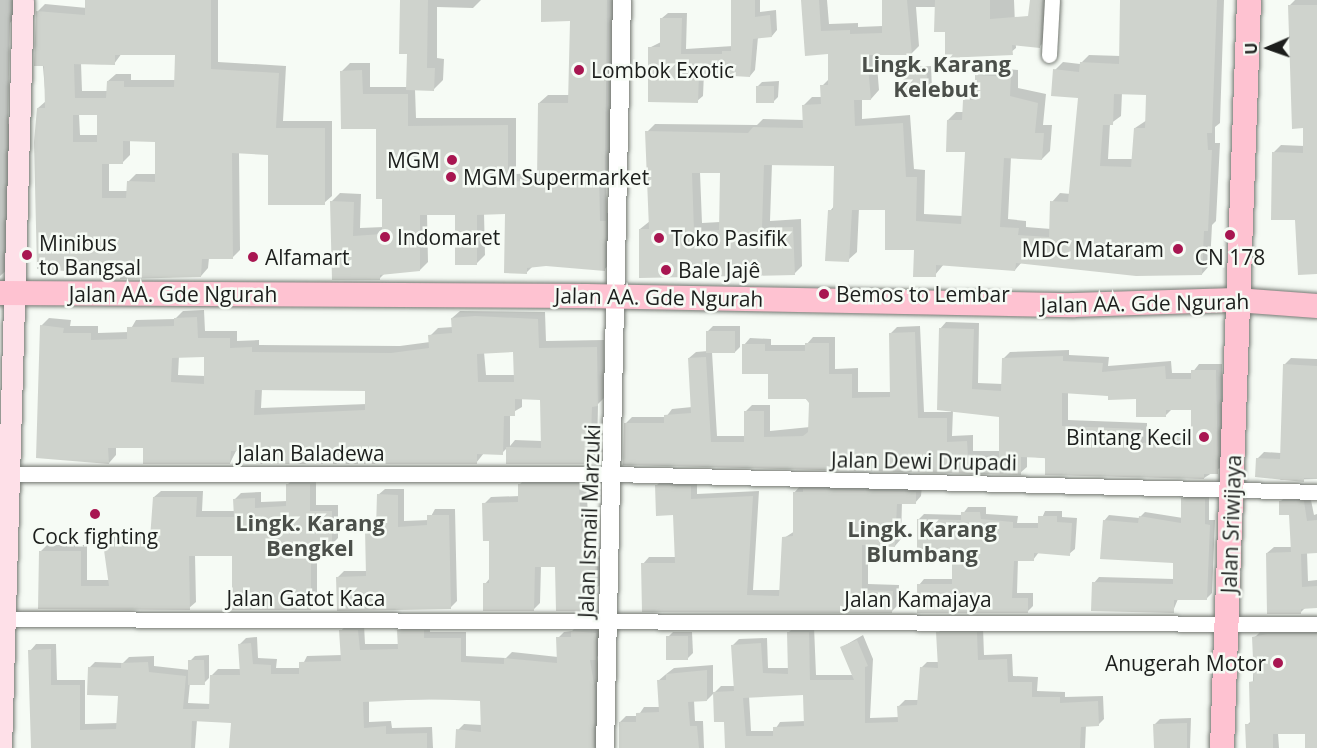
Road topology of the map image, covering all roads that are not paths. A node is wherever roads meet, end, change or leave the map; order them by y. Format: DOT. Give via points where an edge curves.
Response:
graph roads {
  1 [pos="23,0"];
  2 [pos="622,0"];
  3 [pos="1052,0"];
  4 [pos="1249,0"];
  5 [pos="1049,55"];
  6 [pos="8,293"];
  7 [pos="618,296"];
  8 [pos="1236,300"];
  9 [pos="1317,306"];
  10 [pos="8,474"];
  11 [pos="614,474"];
  12 [pos="1234,489"];
  13 [pos="1317,492"];
  14 [pos="4,619"];
  15 [pos="609,619"];
  16 [pos="1226,622"];
  17 [pos="1317,624"];
  18 [pos="1,748"];
  19 [pos="605,748"];
  20 [pos="1222,748"];
  1 -- 6 [label="main road"];
  2 -- 7 [label="street, Jalan Ismail Marzuki"];
  3 -- 5 [label="street"];
  4 -- 8 [label="main road, Jalan Sriwijaya"];
  6 -- 7 [label="main road, Jalan AA. Gde Ngurah"];
  6 -- 10 [label="main road"];
  7 -- 8 [label="main road, Jalan AA. Gde Ngurah" via="1073,305"];
  7 -- 11 [label="street, Jalan Ismail Marzuki"];
  8 -- 9 [label="main road, Jalan AA. Gde Ngurah"];
  8 -- 12 [label="main road, Jalan Sriwijaya"];
  10 -- 11 [label="street, Jalan Baladewa"];
  10 -- 14 [label="main road"];
  11 -- 12 [label="street, Jalan Dewi Drupadi"];
  11 -- 15 [label="street, Jalan Ismail Marzuki"];
  12 -- 13 [label="street, Jalan Dewi Drupadi"];
  12 -- 16 [label="main road, Jalan Sriwijaya"];
  14 -- 15 [label="street, Jalan Gatot Kaca"];
  14 -- 18 [label="main road"];
  15 -- 16 [label="street, Jalan Kamajaya"];
  15 -- 19 [label="street, Jalan Ismail Marzuki"];
  16 -- 17 [label="street, Jalan Kamajaya"];
  16 -- 20 [label="main road, Jalan Sriwijaya"];
}
